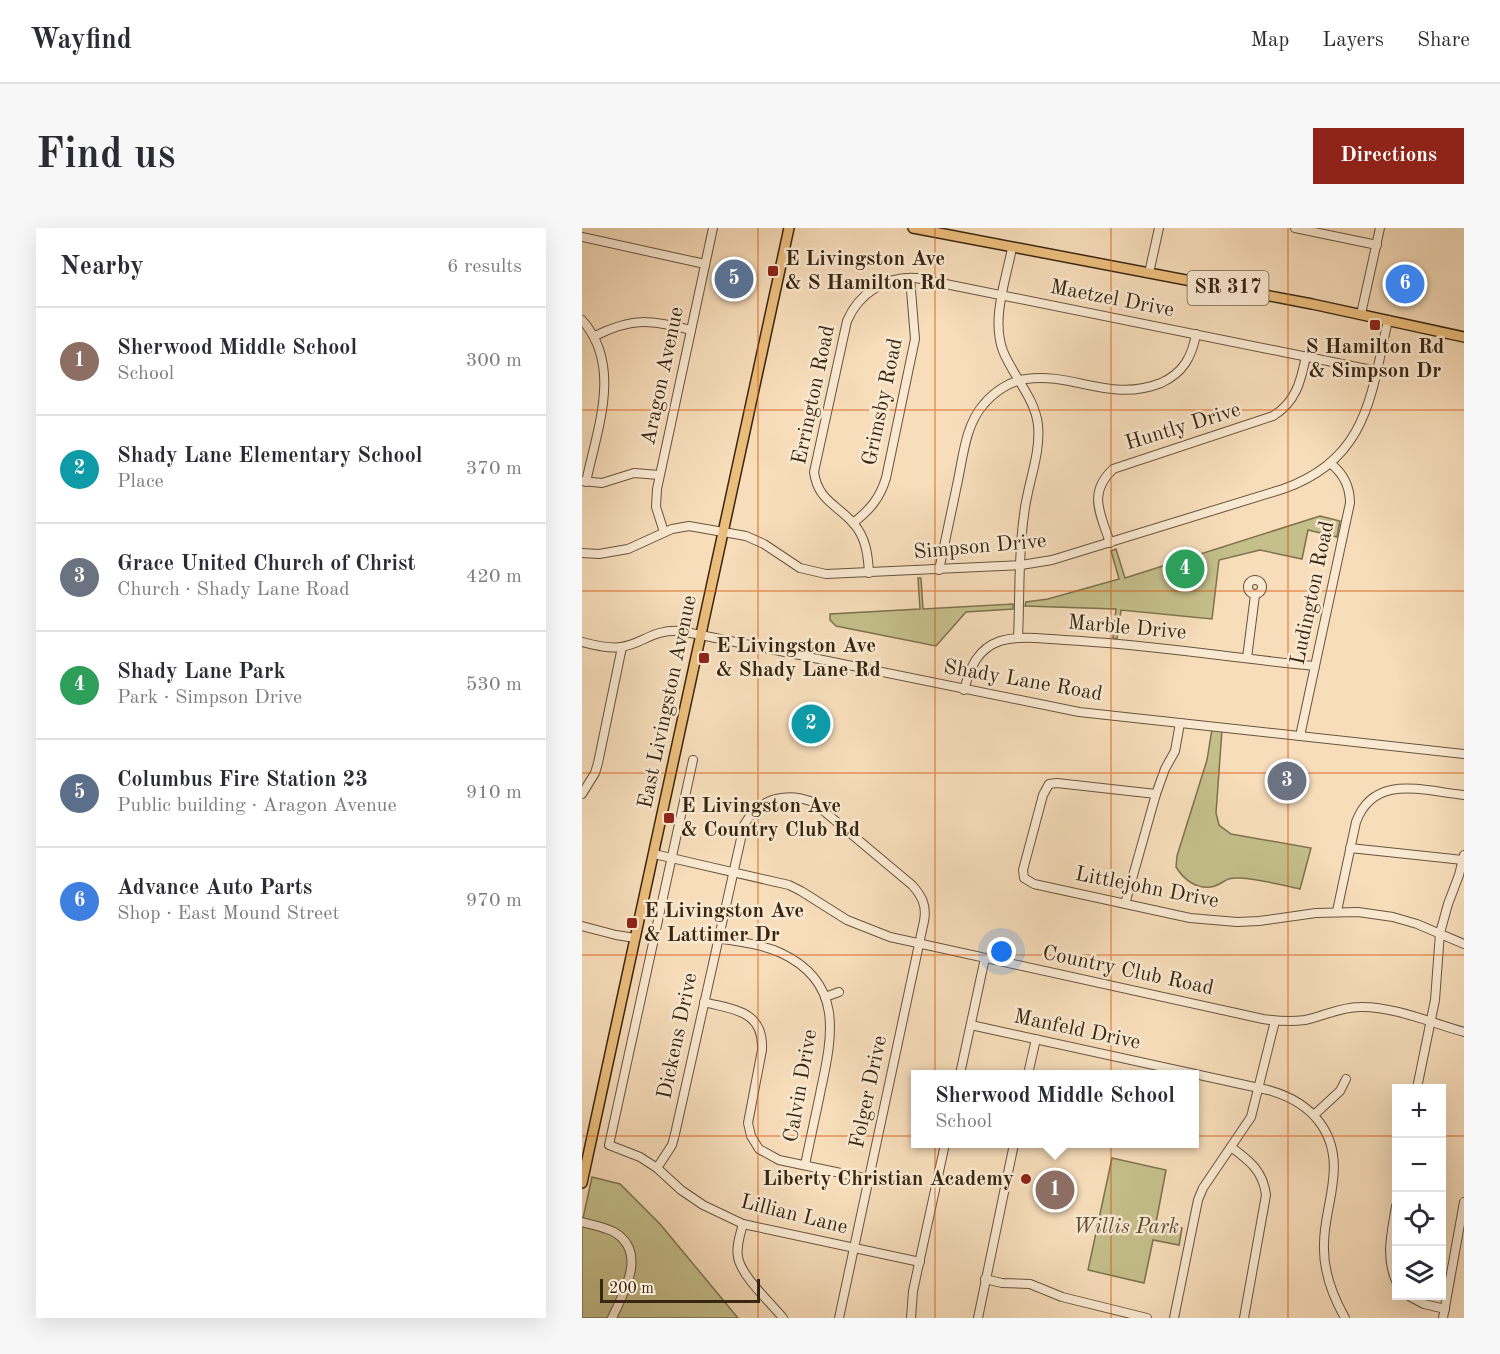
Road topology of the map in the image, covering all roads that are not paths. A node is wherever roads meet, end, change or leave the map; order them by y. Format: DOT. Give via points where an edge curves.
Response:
graph roads {
  1 [pos="713,228"];
  2 [pos="789,228"];
  3 [pos="913,228"];
  4 [pos="1158,228"];
  5 [pos="1295,228"];
  6 [pos="1380,228"];
  7 [pos="582,237"];
  8 [pos="1377,245"];
  9 [pos="1012,248"];
  10 [pos="705,264"];
  11 [pos="1149,273"];
  12 [pos="910,278"];
  13 [pos="1003,296"];
  14 [pos="1361,314"];
  15 [pos="582,320"];
  16 [pos="1388,320"];
  17 [pos="691,330"];
  18 [pos="1196,334"];
  19 [pos="595,336"];
  20 [pos="1464,337"];
  21 [pos="1306,356"];
  22 [pos="1377,370"];
  23 [pos="1019,380"];
  24 [pos="1330,463"];
  25 [pos="660,475"];
  26 [pos="584,481"];
  27 [pos="853,523"];
  28 [pos="723,531"];
  29 [pos="664,532"];
  30 [pos="1110,543"];
  31 [pos="582,553"];
  32 [pos="1021,566"];
  33 [pos="939,570"];
  34 [pos="869,573"];
  35 [pos="1255,595"];
  36 [pos="701,635"];
  37 [pos="1018,638"];
  38 [pos="582,642"];
  39 [pos="622,647"];
  40 [pos="1248,658"];
  41 [pos="1314,666"];
  42 [pos="964,690"];
  43 [pos="1180,723"];
  44 [pos="1300,736"];
  45 [pos="1464,754"];
  46 [pos="693,760"];
  47 [pos="582,794"];
  48 [pos="1156,794"];
  49 [pos="1464,795"];
  50 [pos="1350,848"];
  51 [pos="654,854"];
  52 [pos="1464,857"];
  53 [pos="671,858"];
  54 [pos="733,872"];
  55 [pos="1125,904"];
  56 [pos="1337,911"];
  57 [pos="582,926"];
  58 [pos="1440,933"];
  59 [pos="635,938"];
  60 [pos="718,938"];
  61 [pos="919,943"];
  62 [pos="1464,944"];
  63 [pos="985,958"];
  64 [pos="839,992"];
  65 [pos="825,997"];
  66 [pos="704,1002"];
  67 [pos="1275,1021"];
  68 [pos="1429,1023"];
  69 [pos="971,1025"];
  70 [pos="1464,1032"];
  71 [pos="1036,1039"];
  72 [pos="961,1070"];
  73 [pos="1029,1070"];
  74 [pos="1174,1070"];
  75 [pos="1199,1075"];
  76 [pos="1346,1079"];
  77 [pos="1419,1084"];
  78 [pos="1259,1088"];
  79 [pos="1314,1115"];
  80 [pos="1231,1147"];
  81 [pos="944,1148"];
  82 [pos="1013,1148"];
  83 [pos="805,1166"];
  84 [pos="657,1168"];
  85 [pos="869,1179"];
  86 [pos="582,1183"];
  87 [pos="1464,1202"];
  88 [pos="582,1222"];
  89 [pos="743,1224"];
  90 [pos="1392,1233"];
  91 [pos="854,1248"];
  92 [pos="920,1262"];
  93 [pos="1392,1266"];
  94 [pos="985,1279"];
  95 [pos="1416,1300"];
  96 [pos="1444,1314"];
  97 [pos="612,1318"];
  98 [pos="783,1318"];
  99 [pos="839,1318"];
  100 [pos="911,1318"];
  101 [pos="978,1318"];
  102 [pos="1147,1318"];
  103 [pos="1174,1318"];
  104 [pos="1244,1318"];
  105 [pos="1345,1318"];
  1 -- 10 [label="street, Aragon Avenue"];
  2 -- 28 [label="main road, East Livingston Avenue"];
  3 -- 9 [label="main road, SR 317"];
  4 -- 11 [label="street"];
  5 -- 8 [label="street"];
  6 -- 8 [label="street"];
  7 -- 10 [label="street"];
  8 -- 14 [label="street"];
  9 -- 11 [label="main road, SR 317"];
  9 -- 13 [label="street"];
  10 -- 17 [label="street, Aragon Avenue"];
  11 -- 14 [label="main road, SR 317"];
  12 -- 13 [label="street, Maetzel Drive"];
  12 -- 27 [label="street, Grimsby Road" via="915,339 886,478 873,506"];
  12 -- 27 [label="street, Errington Road" via="887,282 866,294 852,311 844,331 814,472 824,498"];
  13 -- 18 [label="street, Maetzel Drive"];
  13 -- 23 [label="street" via="999,339"];
  14 -- 16 [label="main road, SR 317"];
  15 -- 19 [label="street"];
  16 -- 20 [label="main road, SR 317"];
  16 -- 22 [label="street, Simpson Drive"];
  17 -- 19 [label="street" via="633,322"];
  17 -- 25 [label="street, Aragon Avenue"];
  18 -- 21 [label="street, Maetzel Drive"];
  18 -- 23 [label="street" via="1182,369 1147,388 1113,390 1046,378"];
  19 -- 26 [label="street" via="604,366 605,387"];
  21 -- 22 [label="street, Maetzel Drive"];
  21 -- 30 [label="street, Huntly Drive" via="1295,395 1273,416 1113,469 1101,482 1098,495"];
  22 -- 24 [label="street, Simpson Drive" via="1360,426"];
  23 -- 32 [label="street" via="1034,410 1038,433 1023,516"];
  23 -- 33 [label="street" via="990,397 972,422"];
  24 -- 30 [label="street, Simpson Drive" via="1298,484"];
  24 -- 41 [label="street, Ludington Road" via="1342,475 1350,503"];
  25 -- 26 [label="street" via="634,473 602,483"];
  25 -- 29 [label="street, Aragon Avenue" via="656,507"];
  27 -- 34 [label="street, Errington Road" via="864,542"];
  28 -- 29 [label="street, Simpson Drive" via="689,526"];
  28 -- 34 [label="street, Simpson Drive" via="756,540 789,562 813,572"];
  28 -- 36 [label="main road, East Livingston Avenue"];
  29 -- 31 [label="street, Simpson Drive" via="627,549"];
  30 -- 32 [label="street, Simpson Drive"];
  32 -- 33 [label="street, Simpson Drive"];
  32 -- 37 [label="street"];
  33 -- 34 [label="street, Simpson Drive"];
  35 -- 40 [label="street"];
  36 -- 39 [label="street, Shady Lane Road" via="661,632"];
  36 -- 42 [label="street, Shady Lane Road"];
  36 -- 51 [label="main road, East Livingston Avenue"];
  37 -- 40 [label="street, Marble Drive"];
  37 -- 42 [label="street, Marble Drive" via="984,650 972,664"];
  38 -- 39 [label="street, Shady Lane Road"];
  39 -- 47 [label="street" via="598,763"];
  40 -- 41 [label="street, Marble Drive"];
  41 -- 44 [label="street, Ludington Road"];
  42 -- 43 [label="street, Shady Lane Road" via="1079,712"];
  43 -- 44 [label="street, Shady Lane Road"];
  43 -- 48 [label="street" via="1175,751"];
  44 -- 45 [label="street, Shady Lane Road"];
  46 -- 53 [label="street"];
  48 -- 55 [label="street"];
  48 -- 55 [label="street, Littlejohn Drive" via="1054,783 1049,784 1043,795 1024,878 1030,883"];
  49 -- 50 [label="street" via="1401,788 1379,792 1362,809"];
  50 -- 52 [label="street"];
  50 -- 56 [label="street"];
  51 -- 53 [label="street, Country Club Road"];
  51 -- 59 [label="main road, East Livingston Avenue"];
  52 -- 58 [label="street"];
  53 -- 54 [label="street, Country Club Road"];
  53 -- 84 [label="street, Lillian Lane" via="609,1144"];
  54 -- 60 [label="street, Dickens Drive"];
  54 -- 61 [label="street, Country Club Road" via="789,885 866,929"];
  54 -- 61 [label="street, Folger Drive" via="741,832 752,812 775,798 803,798 817,804 920,894 925,915"];
  55 -- 56 [label="street, Littlejohn Drive" via="1215,921 1259,921"];
  56 -- 58 [label="street, Littlejohn Drive" via="1393,917"];
  57 -- 59 [label="street"];
  58 -- 62 [label="street, Littlejohn Drive"];
  58 -- 68 [label="street"];
  59 -- 86 [label="main road, East Livingston Avenue"];
  60 -- 65 [label="street, Calvin Drive" via="790,958 807,972"];
  60 -- 66 [label="street, Dickens Drive"];
  61 -- 63 [label="street, Country Club Road"];
  61 -- 85 [label="street, Folger Drive"];
  63 -- 67 [label="street, Country Club Road"];
  63 -- 69 [label="street"];
  64 -- 65 [label="street"];
  65 -- 83 [label="street, Calvin Drive" via="831,1040"];
  66 -- 83 [label="street" via="740,1011 756,1023 762,1050 749,1108 749,1130 765,1153"];
  66 -- 84 [label="street, Dickens Drive" via="672,1145"];
  67 -- 68 [label="street, Country Club Road" via="1304,1020 1361,1007"];
  67 -- 78 [label="street"];
  68 -- 70 [label="street, Country Club Road"];
  68 -- 77 [label="street"];
  69 -- 71 [label="street, Manfeld Drive"];
  69 -- 72 [label="street"];
  71 -- 73 [label="street"];
  71 -- 74 [label="street, Manfeld Drive"];
  75 -- 78 [label="street, Manfeld Drive"];
  76 -- 79 [label="street" via="1340,1091"];
  78 -- 79 [label="street, Manfeld Drive" via="1291,1097"];
  78 -- 80 [label="street" via="1251,1117"];
  79 -- 105 [label="street, Manfeld Drive" via="1332,1149 1335,1166 1324,1231 1324,1257 1331,1290"];
  80 -- 103 [label="street" via="1198,1200"];
  80 -- 104 [label="street" via="1255,1166 1266,1195"];
  81 -- 92 [label="street"];
  82 -- 94 [label="street"];
  83 -- 85 [label="street"];
  84 -- 89 [label="street, Lillian Lane" via="703,1205"];
  85 -- 91 [label="street, Folger Drive"];
  87 -- 96 [label="street"];
  88 -- 97 [label="street" via="615,1233 629,1249 631,1273"];
  89 -- 91 [label="street, Lillian Lane"];
  89 -- 98 [label="street" via="739,1261"];
  90 -- 93 [label="street"];
  91 -- 92 [label="street, Lillian Lane"];
  91 -- 99 [label="street, Folger Drive"];
  92 -- 100 [label="street"];
  94 -- 101 [label="street"];
  94 -- 102 [label="street" via="1030,1284 1062,1297"];
  95 -- 96 [label="street"];
}
